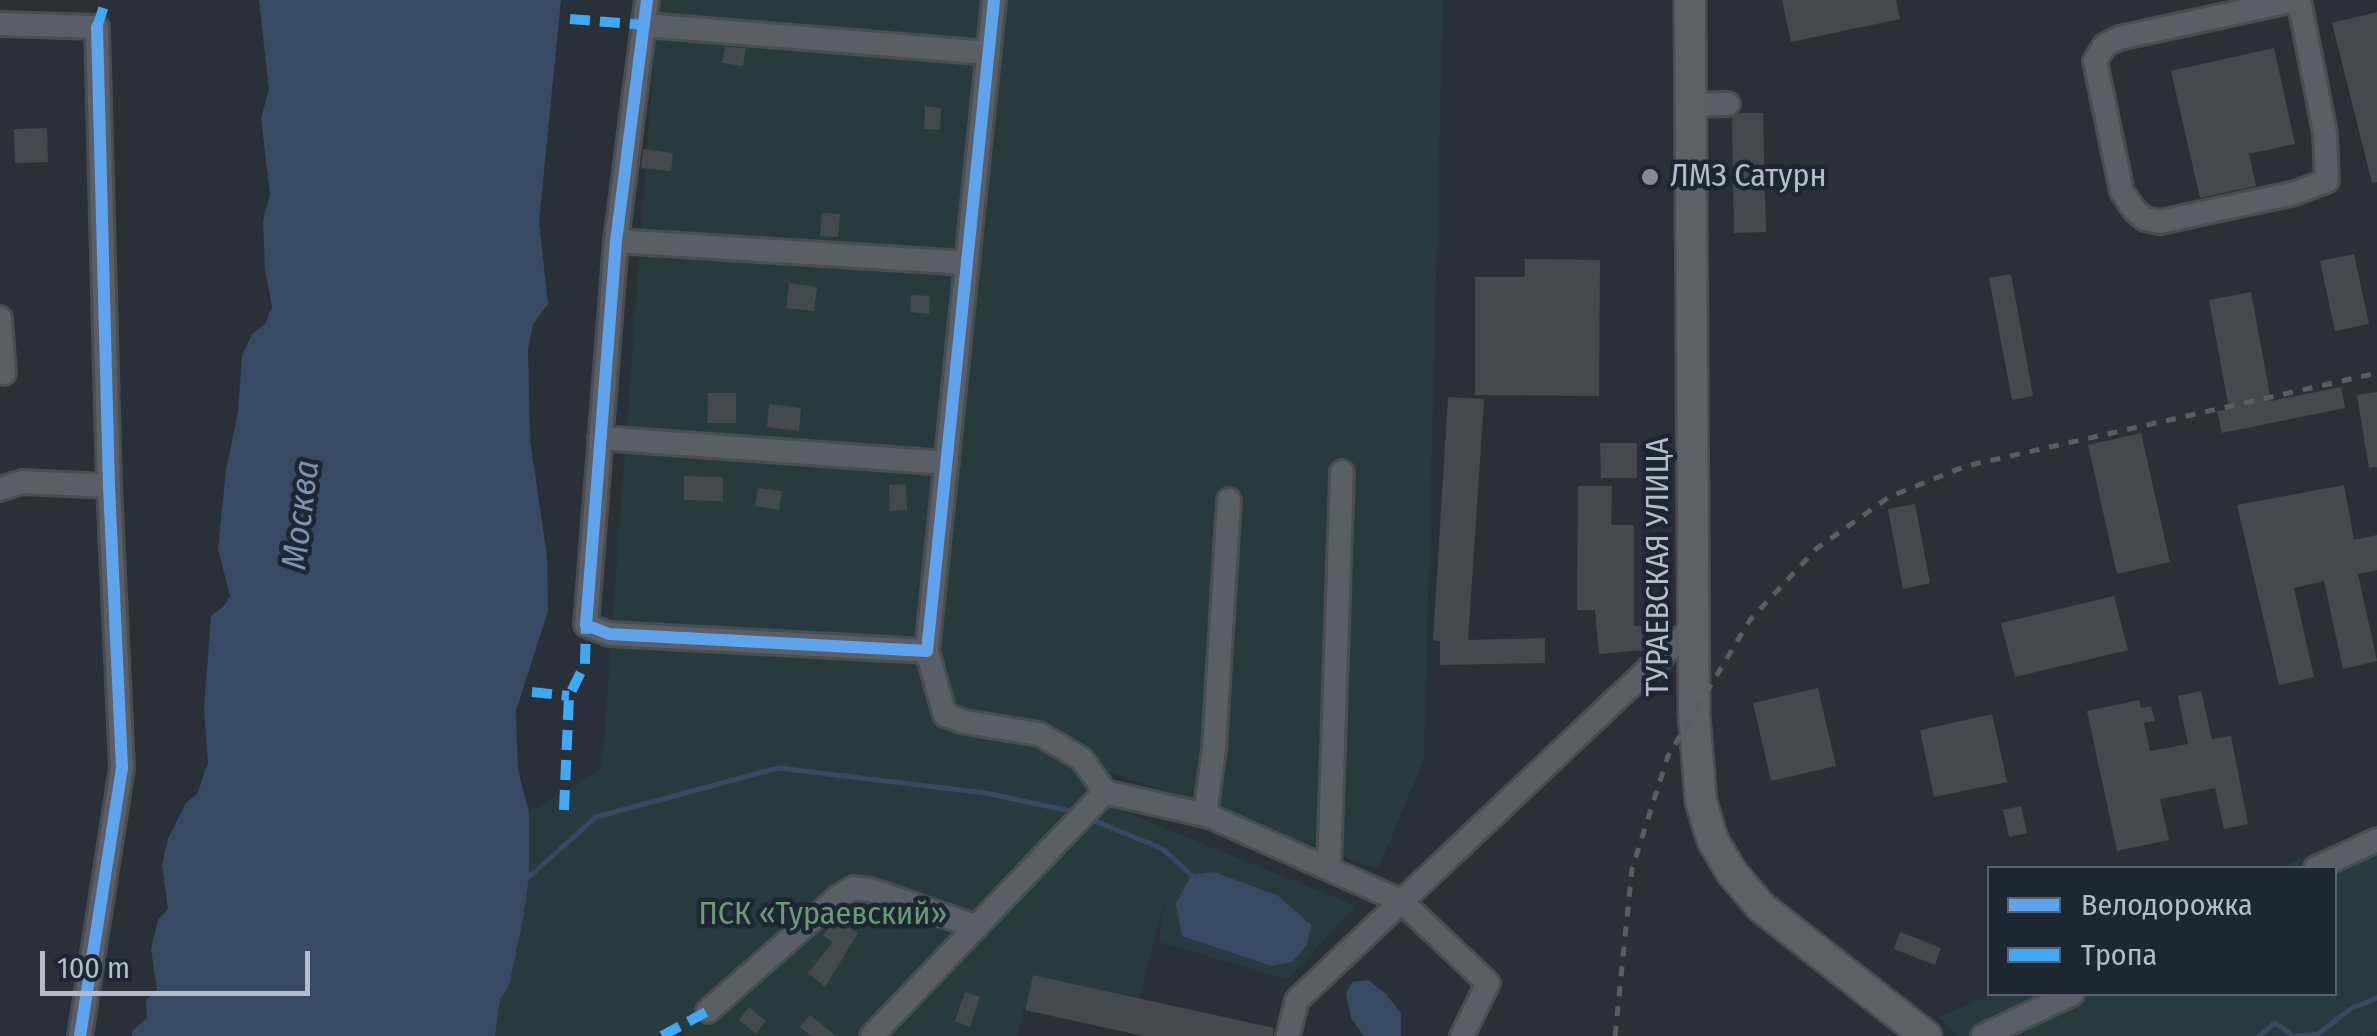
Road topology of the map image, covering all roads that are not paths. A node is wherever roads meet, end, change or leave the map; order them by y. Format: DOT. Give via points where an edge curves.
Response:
graph roads {
  1 [pos="647,0"];
  2 [pos="994,0"];
  3 [pos="1690,0"];
  4 [pos="2297,0"];
  5 [pos="0,24"];
  6 [pos="645,25"];
  7 [pos="988,53"];
  8 [pos="1692,104"];
  9 [pos="1728,104"];
  10 [pos="616,240"];
  11 [pos="967,264"];
  12 [pos="0,318"];
  13 [pos="0,372"];
  14 [pos="600,438"];
  15 [pos="946,463"];
  16 [pos="1342,472"];
  17 [pos="110,486"];
  18 [pos="0,490"];
  19 [pos="1230,500"];
  20 [pos="1693,627"];
  21 [pos="927,651"];
  22 [pos="1105,792"];
  23 [pos="1204,816"];
  24 [pos="2377,840"];
  25 [pos="2320,866"];
  26 [pos="1328,869"];
  27 [pos="1402,900"];
  28 [pos="976,927"];
  29 [pos="2068,996"];
  30 [pos="708,1011"];
  31 [pos="80,1036"];
  32 [pos="872,1036"];
  33 [pos="1288,1036"];
  34 [pos="1462,1036"];
  35 [pos="1926,1036"];
  36 [pos="1983,1036"];
  1 -- 6 [label="street"];
  2 -- 7 [label="street"];
  3 -- 8 [label="main road, ТУРАЕВСКАЯ УЛИЦА"];
  4 -- 4 [label="street" via="2325,133 2327,181 2160,222 2145,219 2122,192 2095,61 2104,45"];
  5 -- 17 [label="street" via="97,27"];
  6 -- 7 [label="street"];
  6 -- 10 [label="street"];
  7 -- 11 [label="street"];
  8 -- 9 [label="street"];
  8 -- 20 [label="main road, ТУРАЕВСКАЯ УЛИЦА"];
  10 -- 11 [label="street"];
  10 -- 14 [label="street"];
  11 -- 15 [label="street"];
  12 -- 13 [label="street"];
  14 -- 15 [label="street"];
  14 -- 21 [label="street" via="586,625 609,634"];
  15 -- 21 [label="street"];
  16 -- 26 [label="street"];
  17 -- 18 [label="street" via="22,482"];
  17 -- 31 [label="street" via="122,768"];
  19 -- 23 [label="street"];
  20 -- 27 [label="street"];
  20 -- 35 [label="main road, ТУРАЕВСКАЯ УЛИЦА" via="1700,802 1713,841 1761,906"];
  21 -- 22 [label="street" via="945,715 1039,734 1082,759"];
  22 -- 23 [label="street"];
  22 -- 28 [label="street"];
  23 -- 26 [label="street"];
  24 -- 25 [label="street"];
  26 -- 27 [label="street"];
  27 -- 33 [label="street" via="1297,1000"];
  27 -- 34 [label="street" via="1488,983"];
  28 -- 30 [label="street" via="853,888"];
  28 -- 32 [label="street"];
  29 -- 36 [label="street"];
}
